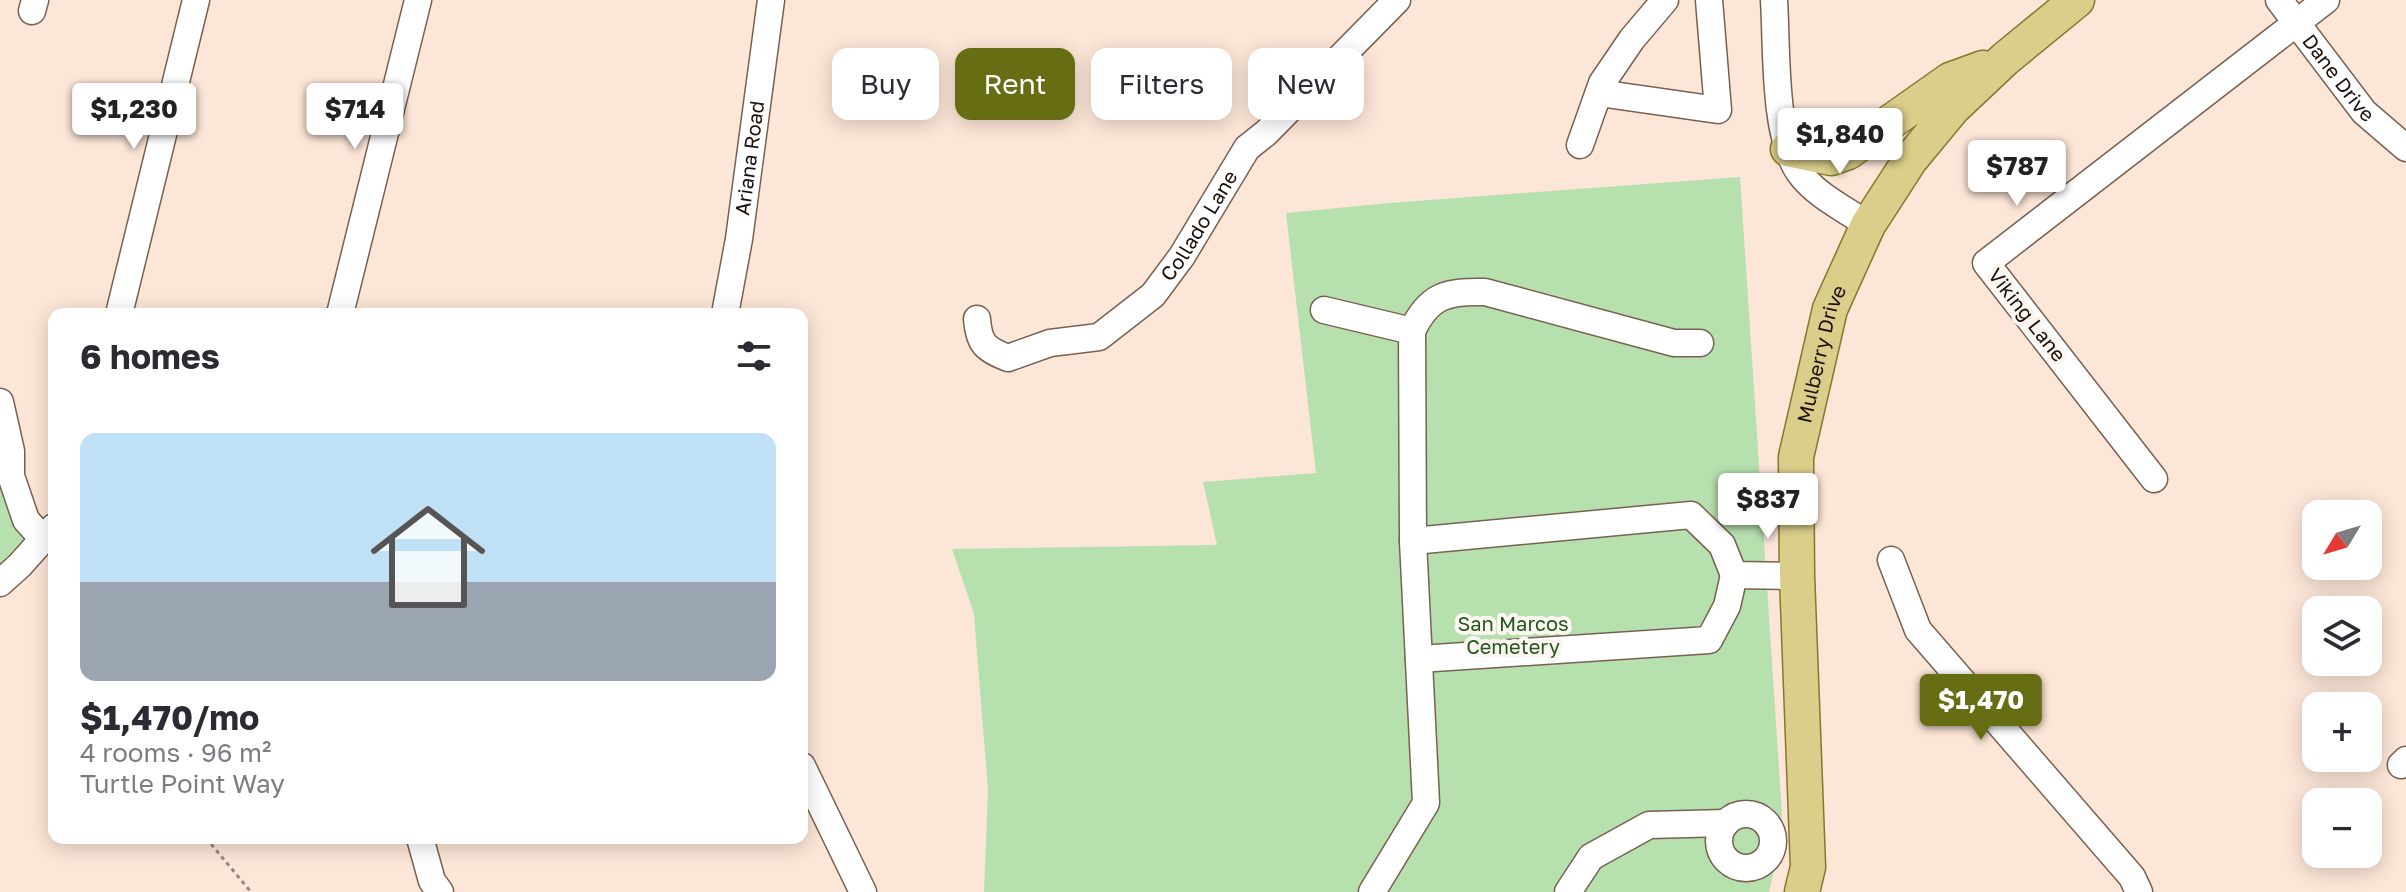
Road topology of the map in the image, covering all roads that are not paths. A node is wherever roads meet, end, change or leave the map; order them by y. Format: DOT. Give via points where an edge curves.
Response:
graph roads {
  1 [pos="196,0"];
  2 [pos="418,0"];
  3 [pos="771,0"];
  4 [pos="1397,0"];
  5 [pos="1665,0"];
  6 [pos="1709,0"];
  7 [pos="1774,0"];
  8 [pos="2077,0"];
  9 [pos="2279,0"];
  10 [pos="2326,0"];
  11 [pos="2296,23"];
  12 [pos="2005,59"];
  13 [pos="1599,93"];
  14 [pos="1580,145"];
  15 [pos="2406,148"];
  16 [pos="1788,149"];
  17 [pos="1868,225"];
  18 [pos="120,308"];
  19 [pos="341,308"];
  20 [pos="726,308"];
  21 [pos="1324,310"];
  22 [pos="977,319"];
  23 [pos="1412,331"];
  24 [pos="1700,343"];
  25 [pos="0,402"];
  26 [pos="2154,479"];
  27 [pos="48,533"];
  28 [pos="48,535"];
  29 [pos="1413,541"];
  30 [pos="1891,560"];
  31 [pos="1734,575"];
  32 [pos="1797,576"];
  33 [pos="0,583"];
  34 [pos="1419,659"];
  35 [pos="808,778"];
  36 [pos="1726,823"];
  37 [pos="422,844"];
  38 [pos="440,892"];
  39 [pos="863,892"];
  40 [pos="1372,892"];
  41 [pos="1568,892"];
  42 [pos="1802,892"];
  43 [pos="2139,892"];
  1 -- 18 [label="street"];
  2 -- 19 [label="street"];
  3 -- 20 [label="street, Ariana Road"];
  4 -- 22 [label="street, Collado Lane" via="1247,148 1153,295 1099,337 1050,343 1008,358 988,350 978,334"];
  5 -- 13 [label="street" via="1632,39"];
  6 -- 13 [label="street" via="1718,110"];
  7 -- 16 [label="street" via="1782,128"];
  8 -- 12 [label="main road, Mulberry Drive"];
  9 -- 11 [label="street, Dane Drive"];
  10 -- 11 [label="street, Viking Lane"];
  11 -- 15 [label="street, Dane Drive" via="2364,112"];
  11 -- 26 [label="street, Viking Lane" via="1986,263"];
  12 -- 16 [label="main road" via="1950,80 1848,152 1831,158"];
  12 -- 17 [label="main road, Mulberry Drive" via="1953,108 1910,160"];
  13 -- 14 [label="street"];
  16 -- 17 [label="street" via="1814,189"];
  17 -- 32 [label="main road, Mulberry Drive" via="1830,309 1796,457"];
  21 -- 23 [label="street"];
  23 -- 24 [label="street" via="1435,298 1485,292 1674,343"];
  23 -- 29 [label="street"];
  25 -- 27 [label="street" via="11,476 26,520"];
  28 -- 33 [label="street"];
  29 -- 31 [label="street" via="1691,515 1722,545"];
  29 -- 34 [label="street"];
  30 -- 43 [label="street" via="1918,630 2132,877"];
  31 -- 32 [label="street"];
  31 -- 34 [label="street" via="1727,606 1709,640"];
  32 -- 42 [label="main road, Mulberry Drive" via="1808,867"];
  34 -- 40 [label="street" via="1426,803"];
  35 -- 39 [label="street"];
  36 -- 41 [label="street" via="1649,825 1591,857"];
  37 -- 38 [label="street"];
}
